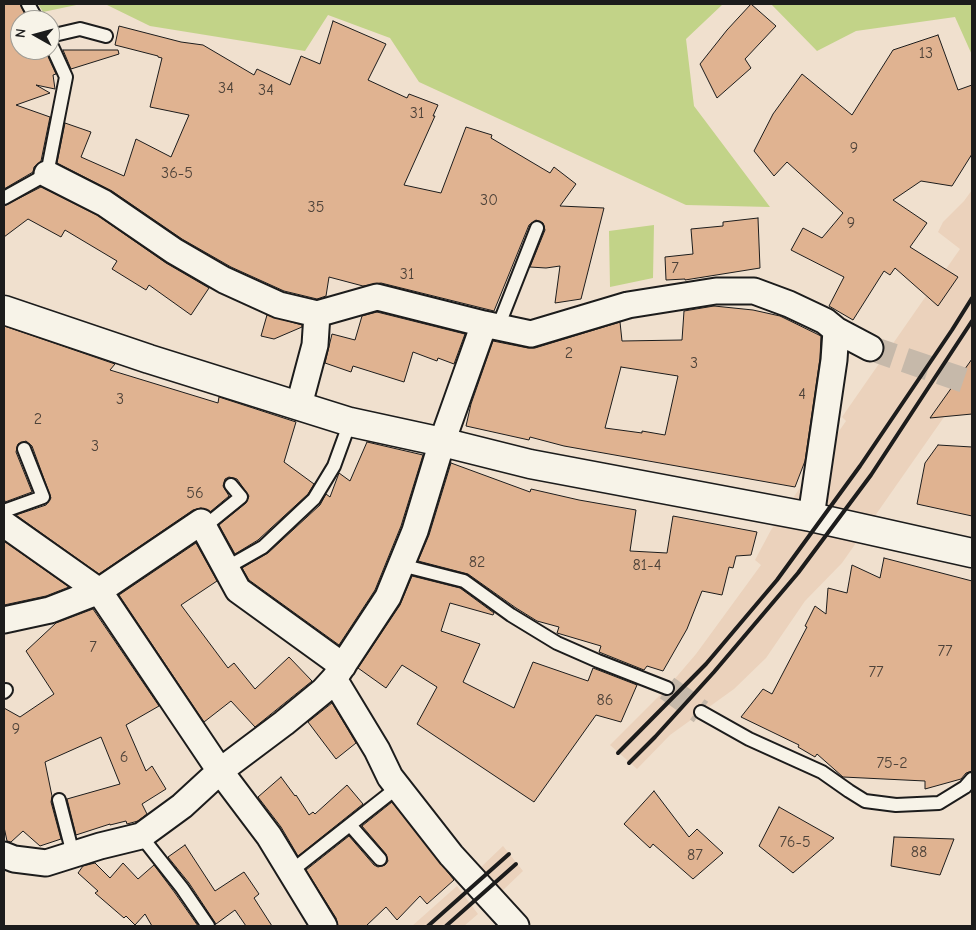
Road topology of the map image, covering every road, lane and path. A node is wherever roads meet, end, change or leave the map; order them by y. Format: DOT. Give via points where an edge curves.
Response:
graph roads {
  1 [pos="60,34"];
  2 [pos="106,36"];
  3 [pos="58,60"];
  4 [pos="47,174"];
  5 [pos="4,198"];
  6 [pos="537,228"];
  7 [pos="4,310"];
  8 [pos="317,314"];
  9 [pos="491,326"];
  10 [pos="836,330"];
  11 [pos="870,348"];
  12 [pos="299,405"];
  13 [pos="350,422"];
  14 [pos="442,442"];
  15 [pos="24,449"];
  16 [pos="231,484"];
  17 [pos="4,511"];
  18 [pos="811,517"];
  19 [pos="4,524"];
  20 [pos="204,527"];
  21 [pos="972,554"];
  22 [pos="402,565"];
  23 [pos="226,568"];
  24 [pos="99,592"];
  25 [pos="4,620"];
  26 [pos="338,673"];
  27 [pos="667,688"];
  28 [pos="701,712"];
  29 [pos="220,771"];
  30 [pos="972,779"];
  31 [pos="398,787"];
  32 [pos="58,800"];
  33 [pos="350,825"];
  34 [pos="141,836"];
  35 [pos="73,854"];
  36 [pos="4,855"];
  37 [pos="380,859"];
  38 [pos="290,872"];
  39 [pos="208,926"];
  40 [pos="324,926"];
  41 [pos="516,926"];
  1 -- 2 [label="lane" via="80,29"];
  3 -- 4 [label="lane" via="66,77"];
  4 -- 5 [label="lane"];
  4 -- 8 [label="street" via="104,203 224,280 279,305"];
  6 -- 9 [label="lane"];
  7 -- 12 [label="street"];
  8 -- 9 [label="street" via="377,297"];
  8 -- 12 [label="street" via="315,345"];
  9 -- 10 [label="street" via="531,334 628,305 716,291 754,291 818,318"];
  9 -- 14 [label="street"];
  10 -- 11 [label="street"];
  10 -- 18 [label="street"];
  12 -- 13 [label="street"];
  13 -- 14 [label="street"];
  13 -- 23 [label="lane" via="334,466 314,499 263,547"];
  14 -- 18 [label="street" via="530,464"];
  14 -- 22 [label="street"];
  15 -- 17 [label="lane" via="43,497"];
  16 -- 20 [label="lane" via="241,497"];
  18 -- 21 [label="street"];
  19 -- 24 [label="street"];
  20 -- 23 [label="street"];
  20 -- 24 [label="street" via="201,522"];
  22 -- 26 [label="street" via="388,597"];
  22 -- 27 [label="lane" via="464,581 557,643"];
  23 -- 26 [label="street" via="238,590"];
  24 -- 25 [label="street" via="50,610"];
  24 -- 29 [label="street"];
  26 -- 29 [label="street" via="284,723"];
  26 -- 31 [label="street"];
  28 -- 30 [label="lane" via="749,739 822,772 865,801 896,805 939,803"];
  29 -- 34 [label="street" via="182,806"];
  29 -- 38 [label="street" via="269,836"];
  31 -- 33 [label="lane"];
  31 -- 41 [label="street" via="451,855"];
  32 -- 35 [label="lane"];
  33 -- 37 [label="lane"];
  33 -- 38 [label="lane"];
  34 -- 35 [label="street"];
  34 -- 39 [label="lane"];
  35 -- 36 [label="street" via="46,863"];
  38 -- 40 [label="street"];
}
